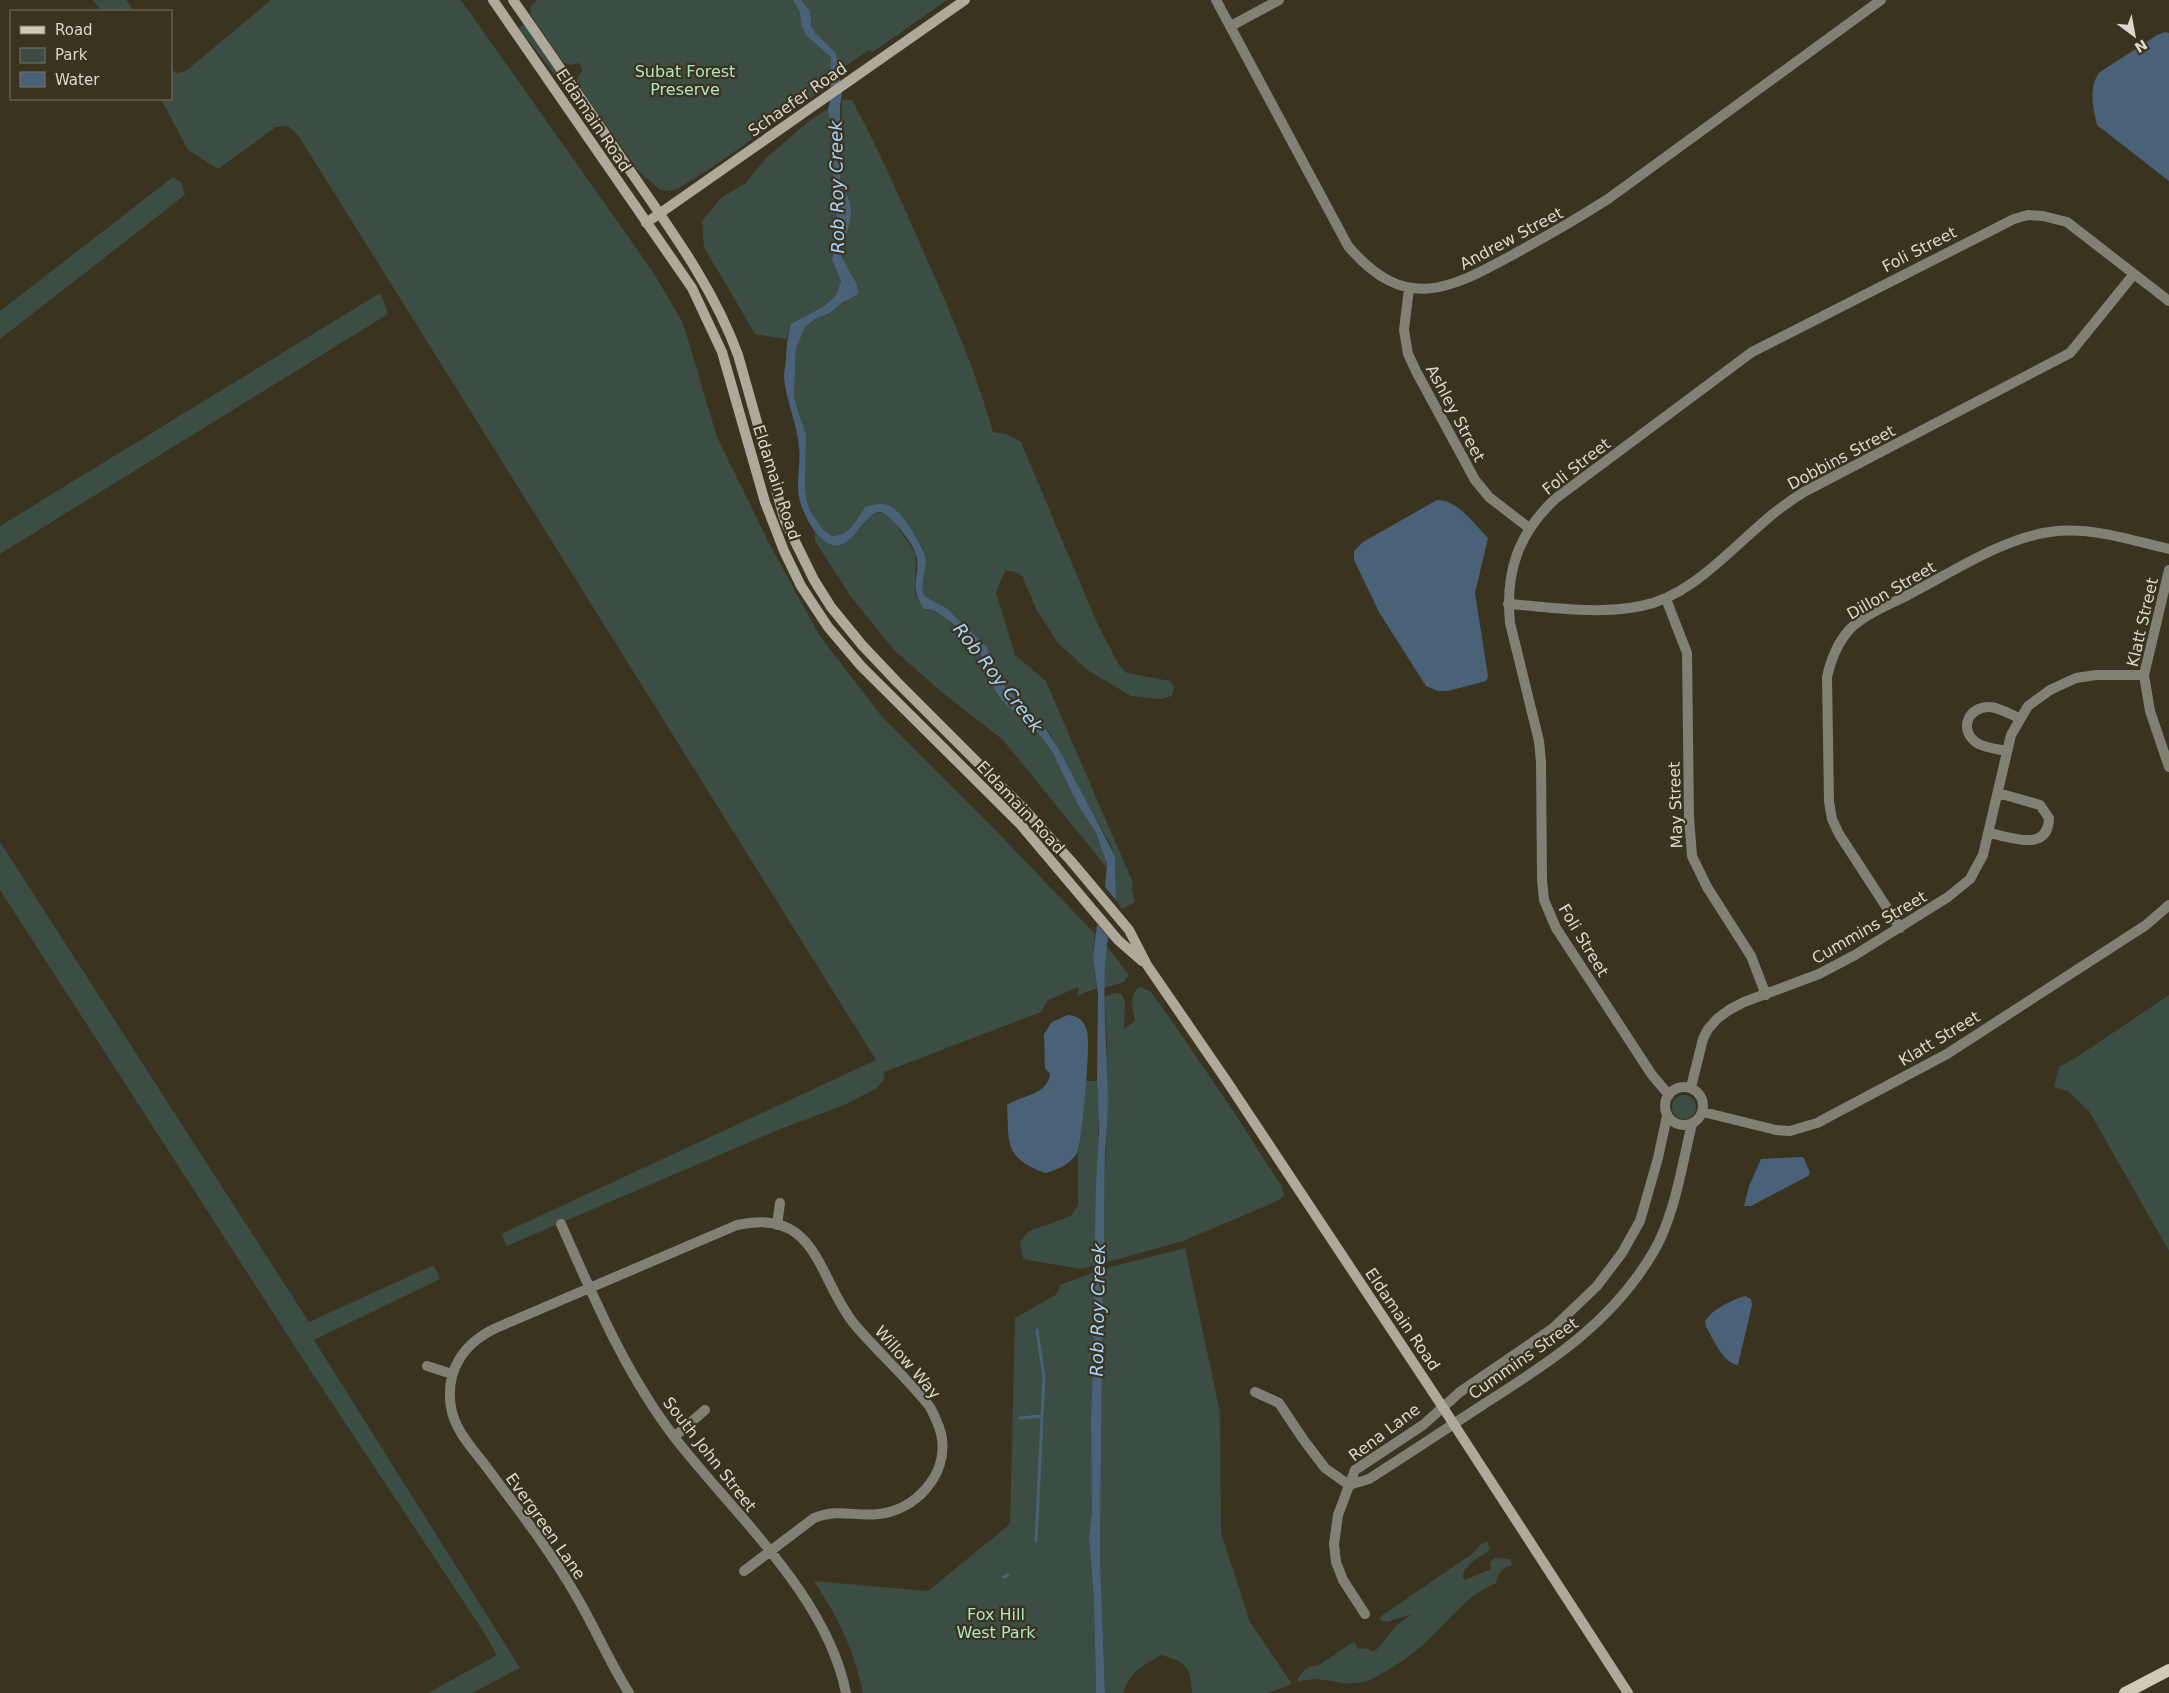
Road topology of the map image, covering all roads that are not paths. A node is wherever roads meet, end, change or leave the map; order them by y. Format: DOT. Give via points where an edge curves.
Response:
graph roads {
  1 [pos="493,0"];
  2 [pos="965,0"];
  3 [pos="1216,0"];
  4 [pos="1279,0"];
  5 [pos="1881,0"];
  6 [pos="515,3"];
  7 [pos="504,16"];
  8 [pos="1231,26"];
  9 [pos="660,214"];
  10 [pos="646,223"];
  11 [pos="2134,274"];
  12 [pos="1409,288"];
  13 [pos="2169,301"];
  14 [pos="1529,528"];
  15 [pos="2169,549"];
  16 [pos="2169,570"];
  17 [pos="1666,598"];
  18 [pos="1508,604"];
  19 [pos="2144,675"];
  20 [pos="2019,718"];
  21 [pos="2007,751"];
  22 [pos="2169,767"];
  23 [pos="1998,793"];
  24 [pos="1988,833"];
  25 [pos="2169,905"];
  26 [pos="1900,928"];
  27 [pos="1147,965"];
  28 [pos="1766,995"];
  29 [pos="1691,1087"];
  30 [pos="1668,1095"];
  31 [pos="1703,1112"];
  32 [pos="1667,1116"];
  33 [pos="1692,1124"];
  34 [pos="780,1204"];
  35 [pos="561,1224"];
  36 [pos="777,1225"];
  37 [pos="589,1288"];
  38 [pos="427,1366"];
  39 [pos="452,1374"];
  40 [pos="1255,1392"];
  41 [pos="1442,1406"];
  42 [pos="705,1410"];
  43 [pos="1454,1424"];
  44 [pos="674,1437"];
  45 [pos="1349,1485"];
  46 [pos="770,1553"];
  47 [pos="744,1571"];
  48 [pos="1365,1614"];
  49 [pos="2169,1670"];
  50 [pos="629,1693"];
  51 [pos="846,1693"];
  52 [pos="1628,1693"];
  53 [pos="2125,1693"];
  1 -- 7 [label="main road, Eldamain Road"];
  2 -- 9 [label="main road, Schaefer Road"];
  3 -- 8 [label="street, Andrew Street"];
  4 -- 8 [label="street"];
  5 -- 12 [label="street, Andrew Street" via="1649,171 1581,217 1464,281 1441,288"];
  6 -- 7 [label="main road"];
  6 -- 9 [label="main road, Eldamain Road"];
  7 -- 10 [label="main road, Eldamain Road"];
  8 -- 12 [label="street, Andrew Street" via="1348,246 1378,274"];
  9 -- 10 [label="main road, Schaefer Road"];
  9 -- 27 [label="main road, Eldamain Road" via="702,278 728,329 785,521 831,607 862,645 989,772 1071,861 1129,930"];
  10 -- 27 [label="main road, Eldamain Road" via="692,288 722,352 765,502 801,586 828,627 861,666 1020,824 1118,940"];
  11 -- 13 [label="street, Foli Street"];
  11 -- 14 [label="street, Foli Street" via="2067,222 2043,216 2014,218 1752,352 1555,500"];
  11 -- 17 [label="street, Dobbins Street" via="2070,353 1804,492 1765,520 1703,575"];
  12 -- 14 [label="street, Ashley Street" via="1404,330 1408,354 1417,373 1475,480 1496,503"];
  14 -- 18 [label="street, Foli Street" via="1514,564"];
  15 -- 26 [label="street, Dillon Street" via="2094,532 2050,532 2026,537 2000,547 1863,619 1843,637 1832,657 1827,676 1832,819"];
  16 -- 19 [label="street, Klatt Street"];
  17 -- 18 [label="street, Dobbins Street" via="1621,610"];
  17 -- 28 [label="street, May Street" via="1687,653 1692,856 1706,887 1751,956"];
  18 -- 30 [label="street, Foli Street" via="1539,741 1544,900 1561,936"];
  19 -- 20 [label="street, Cummins Street" via="2096,675 2064,682 2037,698"];
  19 -- 22 [label="street, Klatt Street" via="2150,711"];
  20 -- 21 [label="street, Cummins Street"];
  20 -- 21 [label="street" via="1989,707 1976,710 1967,720 1968,733 1977,743"];
  21 -- 23 [label="street, Cummins Street"];
  23 -- 24 [label="street, Cummins Street"];
  23 -- 24 [label="street" via="2040,805 2049,818 2048,828 2046,834 2028,841"];
  24 -- 26 [label="street, Cummins Street" via="1983,855 1970,879"];
  25 -- 31 [label="street, Klatt Street" via="2150,922 1947,1054 1817,1123 1790,1131 1776,1130"];
  26 -- 28 [label="street, Cummins Street" via="1825,971"];
  27 -- 41 [label="main road, Eldamain Road"];
  28 -- 29 [label="street, Cummins Street" via="1729,1010 1708,1029"];
  29 -- 30 [label="street" via="1676,1089"];
  29 -- 31 [label="street" via="1703,1099"];
  30 -- 32 [label="street"];
  31 -- 33 [label="street"];
  32 -- 33 [label="street" via="1682,1125"];
  32 -- 41 [label="street, Cummins Street" via="1640,1221 1612,1267 1584,1300 1552,1329"];
  33 -- 43 [label="street, Cummins Street" via="1667,1222 1654,1250 1612,1307 1552,1360"];
  34 -- 36 [label="street"];
  35 -- 37 [label="street, South John Street"];
  36 -- 37 [label="street, Willow Way" via="756,1222 737,1225"];
  36 -- 46 [label="street, Willow Way" via="797,1235 810,1247 853,1321 930,1407 938,1422 942,1455 928,1487 914,1501 879,1514 824,1514 803,1525"];
  37 -- 39 [label="street, Evergreen Lane" via="481,1335 461,1356"];
  37 -- 44 [label="street, South John Street" via="645,1395"];
  38 -- 39 [label="street"];
  39 -- 50 [label="street, Evergreen Lane" via="450,1394 456,1424 543,1543"];
  40 -- 45 [label="street" via="1279,1403 1325,1468"];
  41 -- 43 [label="main road, Eldamain Road"];
  41 -- 45 [label="street, Rena Lane" via="1423,1425 1355,1470"];
  42 -- 44 [label="street"];
  43 -- 45 [label="street, Rena Lane" via="1369,1479"];
  43 -- 52 [label="main road, Eldamain Road"];
  44 -- 46 [label="street, South John Street"];
  45 -- 48 [label="street, Rena Lane" via="1338,1515 1334,1544 1336,1562 1343,1580"];
  46 -- 47 [label="street, Willow Way"];
  46 -- 51 [label="street, South John Street" via="808,1603 828,1638"];
  49 -- 53 [label="main road"];
}
